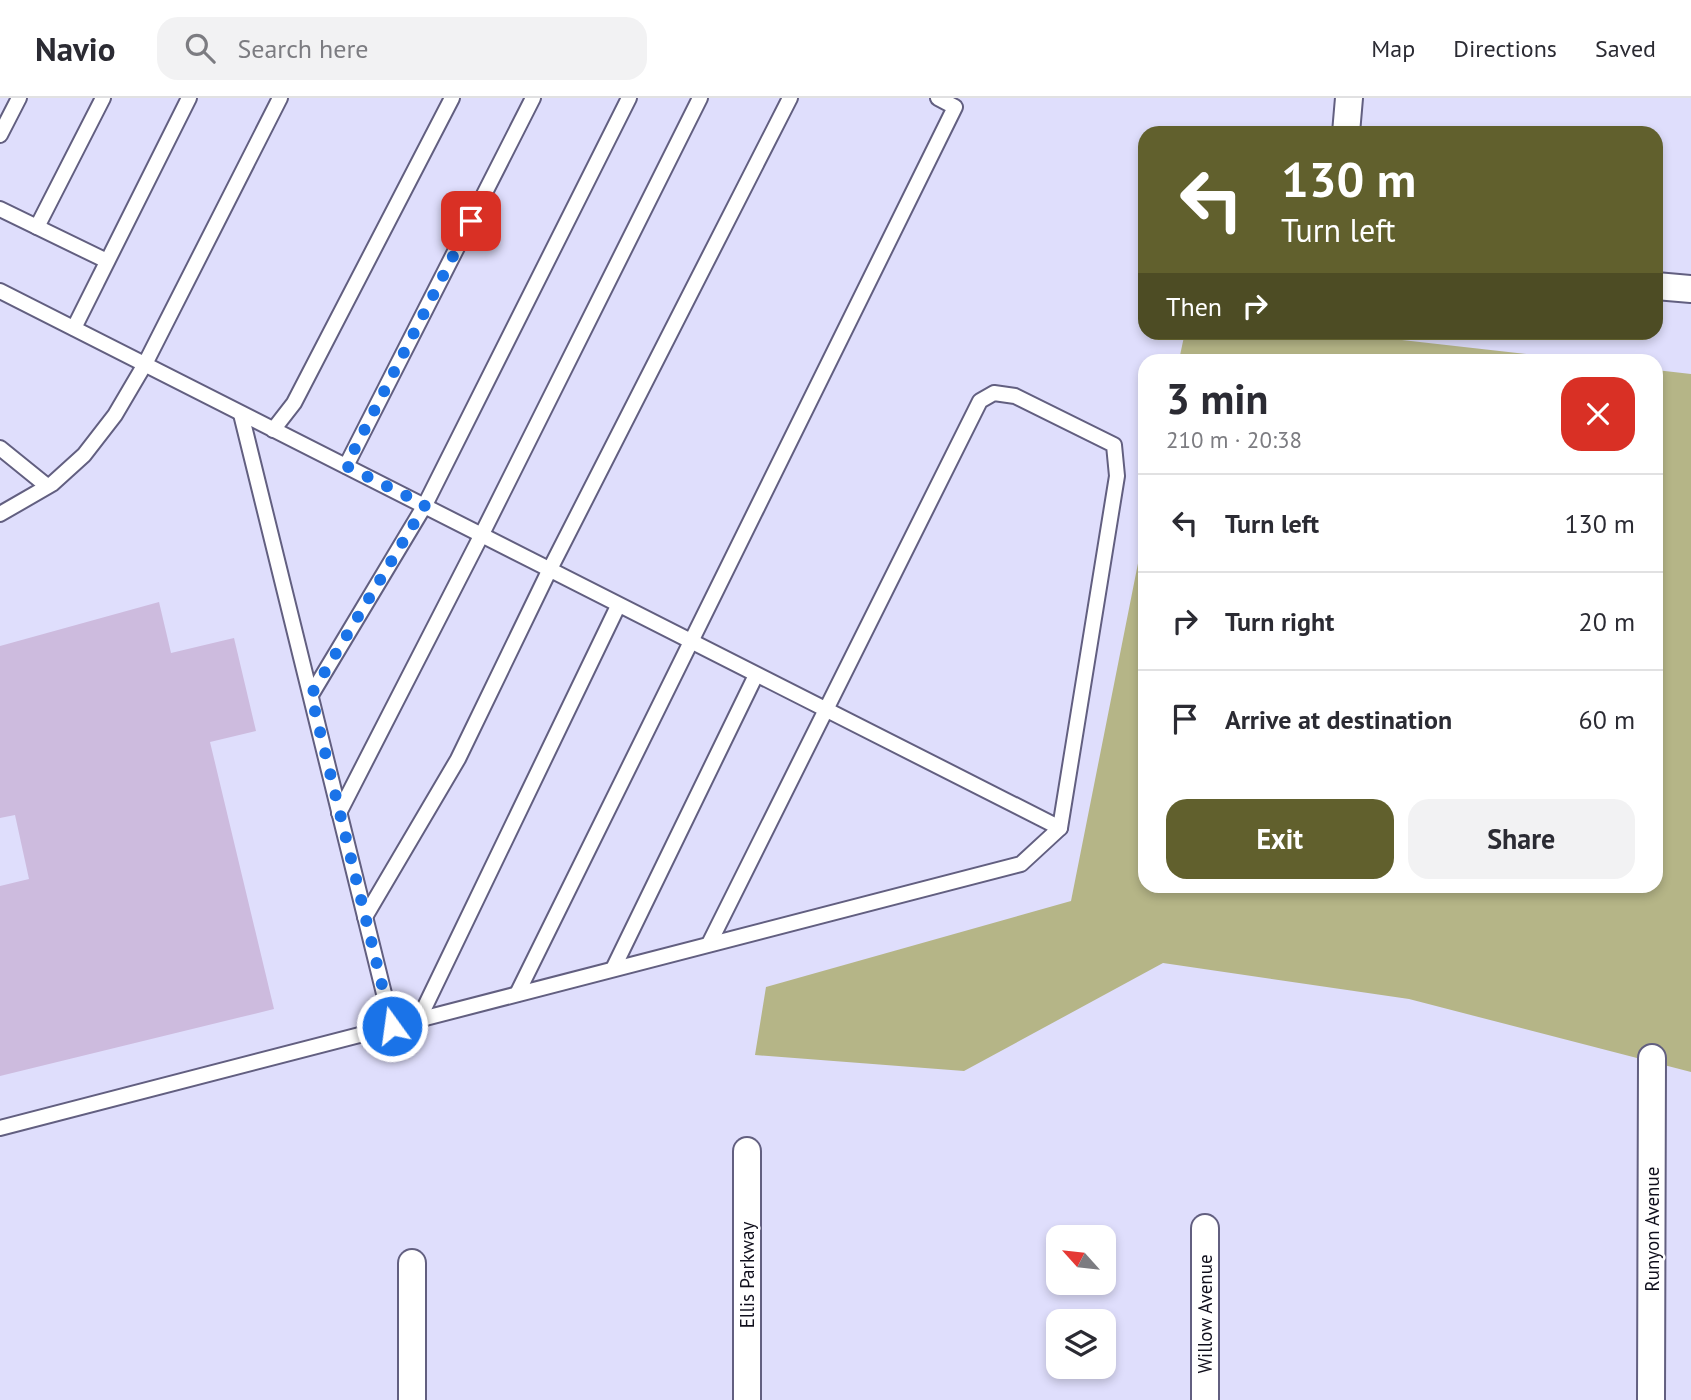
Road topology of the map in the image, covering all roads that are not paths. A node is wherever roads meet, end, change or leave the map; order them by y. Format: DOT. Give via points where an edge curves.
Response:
graph roads {
  1 [pos="19,98"];
  2 [pos="103,98"];
  3 [pos="189,98"];
  4 [pos="280,98"];
  5 [pos="452,98"];
  6 [pos="533,98"];
  7 [pos="629,98"];
  8 [pos="700,98"];
  9 [pos="790,98"];
  10 [pos="938,98"];
  11 [pos="1349,98"];
  12 [pos="1347,126"];
  13 [pos="0,135"];
  14 [pos="0,209"];
  15 [pos="37,227"];
  16 [pos="107,261"];
  17 [pos="1663,287"];
  18 [pos="1691,289"];
  19 [pos="0,291"];
  20 [pos="74,328"];
  21 [pos="145,364"];
  22 [pos="241,414"];
  23 [pos="274,430"];
  24 [pos="0,448"];
  25 [pos="346,466"];
  26 [pos="47,486"];
  27 [pos="425,505"];
  28 [pos="0,514"];
  29 [pos="481,536"];
  30 [pos="550,570"];
  31 [pos="618,606"];
  32 [pos="692,643"];
  33 [pos="756,675"];
  34 [pos="311,695"];
  35 [pos="826,710"];
  36 [pos="339,813"];
  37 [pos="1060,828"];
  38 [pos="365,917"];
  39 [pos="709,944"];
  40 [pos="613,969"];
  41 [pos="517,994"];
  42 [pos="419,1019"];
  43 [pos="392,1026"];
  44 [pos="1652,1058"];
  45 [pos="0,1128"];
  46 [pos="747,1151"];
  47 [pos="1205,1228"];
  48 [pos="412,1263"];
  49 [pos="412,1400"];
  50 [pos="747,1400"];
  51 [pos="1205,1400"];
  52 [pos="1651,1400"];
  1 -- 13 [label="lane"];
  2 -- 15 [label="lane"];
  3 -- 16 [label="lane"];
  4 -- 21 [label="lane"];
  5 -- 23 [label="lane" via="294,403"];
  6 -- 25 [label="lane"];
  7 -- 27 [label="lane"];
  8 -- 29 [label="lane"];
  9 -- 30 [label="lane"];
  10 -- 32 [label="lane" via="955,107"];
  11 -- 12 [label="street"];
  14 -- 15 [label="lane"];
  15 -- 16 [label="lane"];
  16 -- 20 [label="lane"];
  17 -- 18 [label="street"];
  19 -- 20 [label="lane"];
  20 -- 21 [label="lane"];
  21 -- 22 [label="lane"];
  21 -- 26 [label="lane" via="84,455"];
  22 -- 23 [label="lane"];
  22 -- 34 [label="lane"];
  23 -- 25 [label="lane"];
  24 -- 26 [label="lane"];
  25 -- 27 [label="lane"];
  26 -- 28 [label="lane"];
  27 -- 29 [label="lane"];
  27 -- 34 [label="lane"];
  29 -- 30 [label="lane"];
  29 -- 36 [label="lane"];
  30 -- 31 [label="lane"];
  30 -- 38 [label="lane" via="458,759"];
  31 -- 32 [label="lane"];
  31 -- 42 [label="lane"];
  32 -- 33 [label="lane"];
  32 -- 41 [label="lane"];
  33 -- 35 [label="lane"];
  33 -- 40 [label="lane"];
  34 -- 36 [label="lane"];
  35 -- 37 [label="lane"];
  35 -- 37 [label="lane" via="980,401 994,393 1015,396 1114,445 1117,476"];
  35 -- 39 [label="lane"];
  36 -- 38 [label="lane"];
  37 -- 39 [label="lane" via="1021,863"];
  38 -- 43 [label="lane"];
  39 -- 40 [label="lane"];
  40 -- 41 [label="lane"];
  41 -- 42 [label="lane"];
  42 -- 43 [label="lane"];
  43 -- 45 [label="lane"];
  44 -- 52 [label="street, Runyon Avenue"];
  46 -- 50 [label="street, Ellis Parkway"];
  47 -- 51 [label="street, Willow Avenue"];
  48 -- 49 [label="street"];
}
